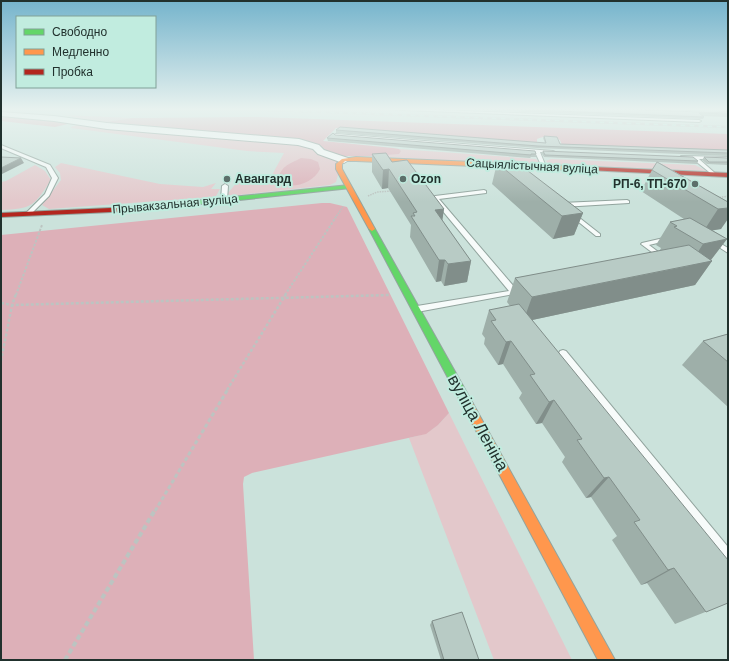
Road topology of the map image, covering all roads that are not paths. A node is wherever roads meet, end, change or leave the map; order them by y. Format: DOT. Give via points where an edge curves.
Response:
graph roads {
  1 [pos="273,140"];
  2 [pos="397,140"];
  3 [pos="1,146"];
  4 [pos="537,151"];
  5 [pos="561,152"];
  6 [pos="678,156"];
  7 [pos="694,157"];
  8 [pos="728,158"];
  9 [pos="344,160"];
  10 [pos="544,167"];
  11 [pos="638,171"];
  12 [pos="714,175"];
  13 [pos="728,175"];
  14 [pos="647,176"];
  15 [pos="225,186"];
  16 [pos="349,187"];
  17 [pos="484,192"];
  18 [pos="224,200"];
  19 [pos="555,200"];
  20 [pos="626,202"];
  21 [pos="562,205"];
  22 [pos="28,214"];
  23 [pos="1,215"];
  24 [pos="598,235"];
  25 [pos="705,236"];
  26 [pos="678,237"];
  27 [pos="728,251"];
  28 [pos="658,261"];
  29 [pos="529,289"];
  30 [pos="514,292"];
  31 [pos="416,310"];
  32 [pos="563,353"];
  33 [pos="728,557"];
  34 [pos="607,660"];
  1 -- 9 [label="street" via="299,142"];
  2 -- 4 [label="lane"];
  3 -- 22 [label="lane" via="48,166 55,178 47,195"];
  4 -- 5 [label="lane"];
  4 -- 10 [label="lane"];
  6 -- 7 [label="lane"];
  7 -- 8 [label="lane"];
  7 -- 12 [label="lane"];
  9 -- 10 [label="street, Сацыялістычная вуліца" via="356,159 387,164"];
  9 -- 16 [label="street" via="339,164 339,169"];
  10 -- 11 [label="street, Сацыялістычная вуліца"];
  11 -- 12 [label="street, Сацыялістычная вуліца"];
  11 -- 14 [label="lane"];
  12 -- 13 [label="street, Сацыялістычная вуліца"];
  15 -- 18 [label="lane"];
  16 -- 18 [label="street, Прывакзальная вуліца"];
  16 -- 31 [label="street, вуліца Леніна"];
  17 -- 30 [label="lane" via="435,198"];
  18 -- 22 [label="street, Прывакзальная вуліца" via="132,209"];
  19 -- 21 [label="lane"];
  20 -- 21 [label="lane"];
  21 -- 24 [label="lane"];
  22 -- 23 [label="street, Прывакзальная вуліца"];
  25 -- 27 [label="lane"];
  26 -- 28 [label="lane" via="644,244 665,259"];
  29 -- 30 [label="lane"];
  30 -- 31 [label="lane"];
  31 -- 34 [label="street, вуліца Леніна"];
  32 -- 33 [label="lane"];
}
